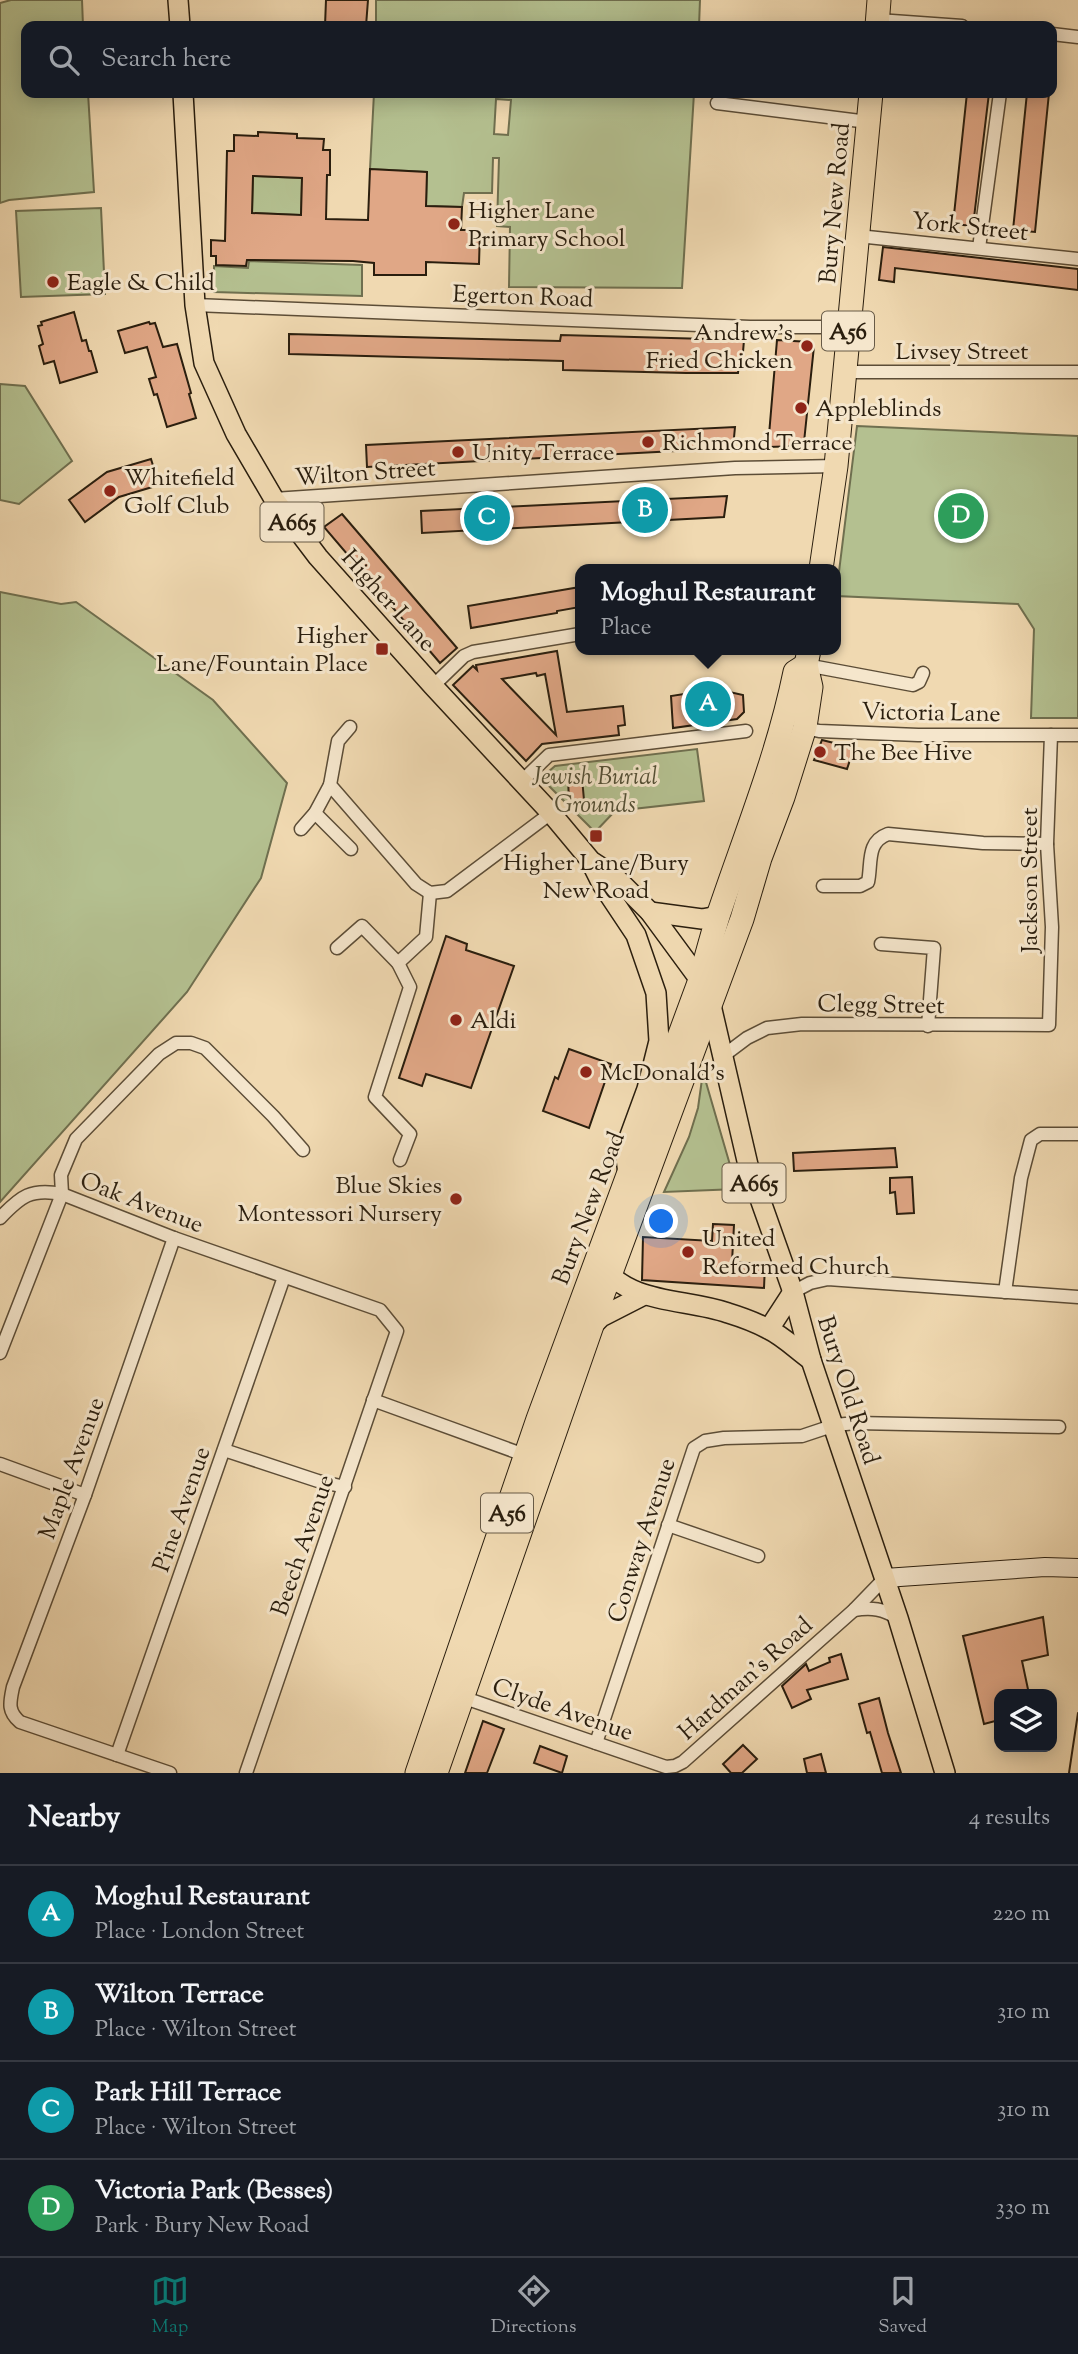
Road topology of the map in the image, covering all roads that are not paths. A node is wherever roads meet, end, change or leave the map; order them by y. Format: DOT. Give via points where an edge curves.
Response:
graph roads {
  1 [pos="178,0"];
  2 [pos="878,15"];
  3 [pos="180,21"];
  4 [pos="924,21"];
  5 [pos="1057,35"];
  6 [pos="1078,37"];
  7 [pos="183,98"];
  8 [pos="870,98"];
  9 [pos="999,98"];
  10 [pos="717,103"];
  11 [pos="868,122"];
  12 [pos="858,236"];
  13 [pos="979,248"];
  14 [pos="1078,259"];
  15 [pos="195,305"];
  16 [pos="849,327"];
  17 [pos="845,372"];
  18 [pos="1078,372"];
  19 [pos="836,466"];
  20 [pos="274,499"];
  21 [pos="822,564"];
  22 [pos="575,635"];
  23 [pos="807,657"];
  24 [pos="923,673"];
  25 [pos="433,686"];
  26 [pos="794,725"];
  27 [pos="350,727"];
  28 [pos="746,731"];
  29 [pos="726,734"];
  30 [pos="1051,735"];
  31 [pos="1078,735"];
  32 [pos="728,749"];
  33 [pos="522,781"];
  34 [pos="330,785"];
  35 [pos="315,813"];
  36 [pos="551,813"];
  37 [pos="301,829"];
  38 [pos="1048,844"];
  39 [pos="351,849"];
  40 [pos="591,862"];
  41 [pos="823,886"];
  42 [pos="430,893"];
  43 [pos="650,912"];
  44 [pos="718,915"];
  45 [pos="881,944"];
  46 [pos="337,948"];
  47 [pos="398,963"];
  48 [pos="700,980"];
  49 [pos="710,1001"];
  50 [pos="1048,1025"];
  51 [pos="928,1026"];
  52 [pos="723,1056"];
  53 [pos="1078,1134"];
  54 [pos="303,1150"];
  55 [pos="400,1160"];
  56 [pos="629,1178"];
  57 [pos="62,1194"];
  58 [pos="0,1218"];
  59 [pos="174,1238"];
  60 [pos="598,1254"];
  61 [pos="610,1276"];
  62 [pos="284,1277"];
  63 [pos="793,1292"];
  64 [pos="1005,1292"];
  65 [pos="644,1295"];
  66 [pos="1078,1297"];
  67 [pos="591,1327"];
  68 [pos="769,1329"];
  69 [pos="397,1331"];
  70 [pos="0,1353"];
  71 [pos="811,1360"];
  72 [pos="373,1400"];
  73 [pos="835,1425"];
  74 [pos="1059,1426"];
  75 [pos="225,1450"];
  76 [pos="536,1459"];
  77 [pos="0,1464"];
  78 [pos="345,1487"];
  79 [pos="85,1495"];
  80 [pos="668,1525"];
  81 [pos="758,1556"];
  82 [pos="1078,1568"];
  83 [pos="885,1578"];
  84 [pos="854,1610"];
  85 [pos="898,1618"];
  86 [pos="455,1694"];
  87 [pos="596,1743"];
  88 [pos="117,1755"];
  89 [pos="152,1770"];
  90 [pos="666,1770"];
  91 [pos="170,1773"];
  92 [pos="246,1773"];
  93 [pos="417,1773"];
  94 [pos="436,1773"];
  95 [pos="945,1773"];
  1 -- 3 [label="main road"];
  2 -- 4 [label="street"];
  5 -- 6 [label="street"];
  7 -- 15 [label="main road, Higher Lane / A665"];
  8 -- 11 [label="highway, Bury New Road / A56"];
  9 -- 13 [label="street"];
  10 -- 11 [label="street"];
  11 -- 12 [label="highway, Bury New Road / A56"];
  12 -- 13 [label="street, York Street"];
  12 -- 16 [label="highway, Bury New Road / A56"];
  13 -- 14 [label="street, York Street"];
  15 -- 16 [label="street, Egerton Road"];
  15 -- 20 [label="main road, Higher Lane / A665" via="204,363 236,434"];
  16 -- 17 [label="highway, Bury New Road / A56"];
  17 -- 18 [label="street, Livsey Street"];
  17 -- 19 [label="highway, Bury New Road / A56"];
  19 -- 20 [label="street, Wilton Street" via="735,468"];
  19 -- 21 [label="highway, Bury New Road / A56"];
  20 -- 25 [label="main road, Higher Lane / A665" via="318,557"];
  22 -- 25 [label="street" via="473,652"];
  23 -- 24 [label="street" via="904,685 919,682"];
  23 -- 26 [label="highway, Bury New Road / A56" via="811,687"];
  25 -- 33 [label="main road, Higher Lane / A665"];
  26 -- 30 [label="street, Victoria Lane" via="819,731"];
  26 -- 44 [label="highway, Bury New Road / A56" via="769,772"];
  26 -- 49 [label="highway, Bury New Road / A56" via="783,797"];
  27 -- 34 [label="street" via="338,741"];
  28 -- 29 [label="street"];
  29 -- 32 [label="street"];
  29 -- 33 [label="street" via="549,755"];
  30 -- 31 [label="street, Victoria Lane"];
  30 -- 38 [label="street, Jackson Street"];
  33 -- 36 [label="main road, Higher Lane / A665"];
  34 -- 35 [label="street"];
  34 -- 42 [label="street" via="416,884"];
  35 -- 37 [label="street"];
  35 -- 39 [label="street"];
  36 -- 40 [label="main road, Higher Lane / A665"];
  36 -- 42 [label="street" via="447,891"];
  38 -- 41 [label="street" via="888,834 873,845 868,882"];
  38 -- 50 [label="street, Jackson Street" via="1052,927"];
  40 -- 43 [label="main road, Higher Lane / A665" via="614,876"];
  40 -- 56 [label="main road" via="636,935 656,993 659,1041 625,1149"];
  42 -- 47 [label="street" via="426,937"];
  43 -- 44 [label="main road" via="702,919"];
  43 -- 48 [label="main road, Higher Lane / A665"];
  44 -- 48 [label="highway, Bury New Road / A56"];
  45 -- 51 [label="street" via="934,948"];
  46 -- 47 [label="street" via="362,926"];
  47 -- 55 [label="street" via="410,987 375,1097 410,1134"];
  48 -- 49 [label="main road, Bury Old Road / A665"];
  48 -- 56 [label="highway, Bury New Road / A56"];
  49 -- 52 [label="main road, Bury Old Road / A665"];
  49 -- 61 [label="highway, Bury New Road / A56"];
  50 -- 51 [label="street, Clegg Street"];
  51 -- 52 [label="street, Clegg Street" via="802,1024 768,1028"];
  52 -- 63 [label="main road, Bury Old Road / A665" via="748,1165"];
  53 -- 64 [label="street" via="1040,1134 1031,1140"];
  54 -- 57 [label="street" via="205,1048 176,1043 159,1054 76,1139 61,1175"];
  56 -- 60 [label="highway, Bury New Road / A56"];
  57 -- 58 [label="street" via="33,1193"];
  57 -- 59 [label="street, Oak Avenue"];
  57 -- 70 [label="street"];
  59 -- 62 [label="street, Oak Avenue"];
  59 -- 79 [label="street, Maple Avenue"];
  60 -- 61 [label="main road"];
  60 -- 76 [label="highway, Bury New Road / A56"];
  61 -- 65 [label="main road" via="626,1289"];
  61 -- 67 [label="highway, Bury New Road / A56"];
  62 -- 69 [label="street, Oak Avenue" via="380,1310"];
  62 -- 75 [label="street, Pine Avenue"];
  63 -- 64 [label="street" via="828,1279"];
  63 -- 68 [label="main road"];
  63 -- 71 [label="main road, Bury Old Road / A665"];
  64 -- 66 [label="street"];
  65 -- 67 [label="main road"];
  65 -- 68 [label="main road" via="726,1312"];
  67 -- 76 [label="highway, Bury New Road / A56"];
  68 -- 71 [label="main road"];
  69 -- 72 [label="street, Beech Avenue"];
  71 -- 73 [label="main road, Bury Old Road / A665"];
  72 -- 76 [label="street"];
  72 -- 78 [label="street, Beech Avenue"];
  73 -- 74 [label="street, Conway Avenue"];
  73 -- 80 [label="street, Conway Avenue" via="802,1436 705,1441 694,1448"];
  73 -- 83 [label="main road, Bury Old Road / A665"];
  75 -- 78 [label="street"];
  75 -- 88 [label="street, Pine Avenue"];
  76 -- 86 [label="highway, Bury New Road / A56"];
  77 -- 79 [label="street"];
  78 -- 92 [label="street, Beech Avenue"];
  79 -- 88 [label="street, Maple Avenue" via="13,1687 11,1713 20,1722"];
  80 -- 81 [label="street"];
  80 -- 87 [label="street, Conway Avenue"];
  82 -- 83 [label="street"];
  83 -- 84 [label="street, Hardman's Road"];
  83 -- 85 [label="main road, Bury Old Road / A665"];
  84 -- 85 [label="street" via="870,1607"];
  84 -- 90 [label="street, Hardman's Road" via="683,1762"];
  85 -- 95 [label="main road, Bury Old Road / A665"];
  86 -- 87 [label="street, Clyde Avenue"];
  86 -- 93 [label="highway, Bury New Road / A56"];
  86 -- 94 [label="highway, Bury New Road / A56"];
  87 -- 90 [label="street, Clyde Avenue"];
  88 -- 89 [label="street"];
  89 -- 91 [label="street"];
}
